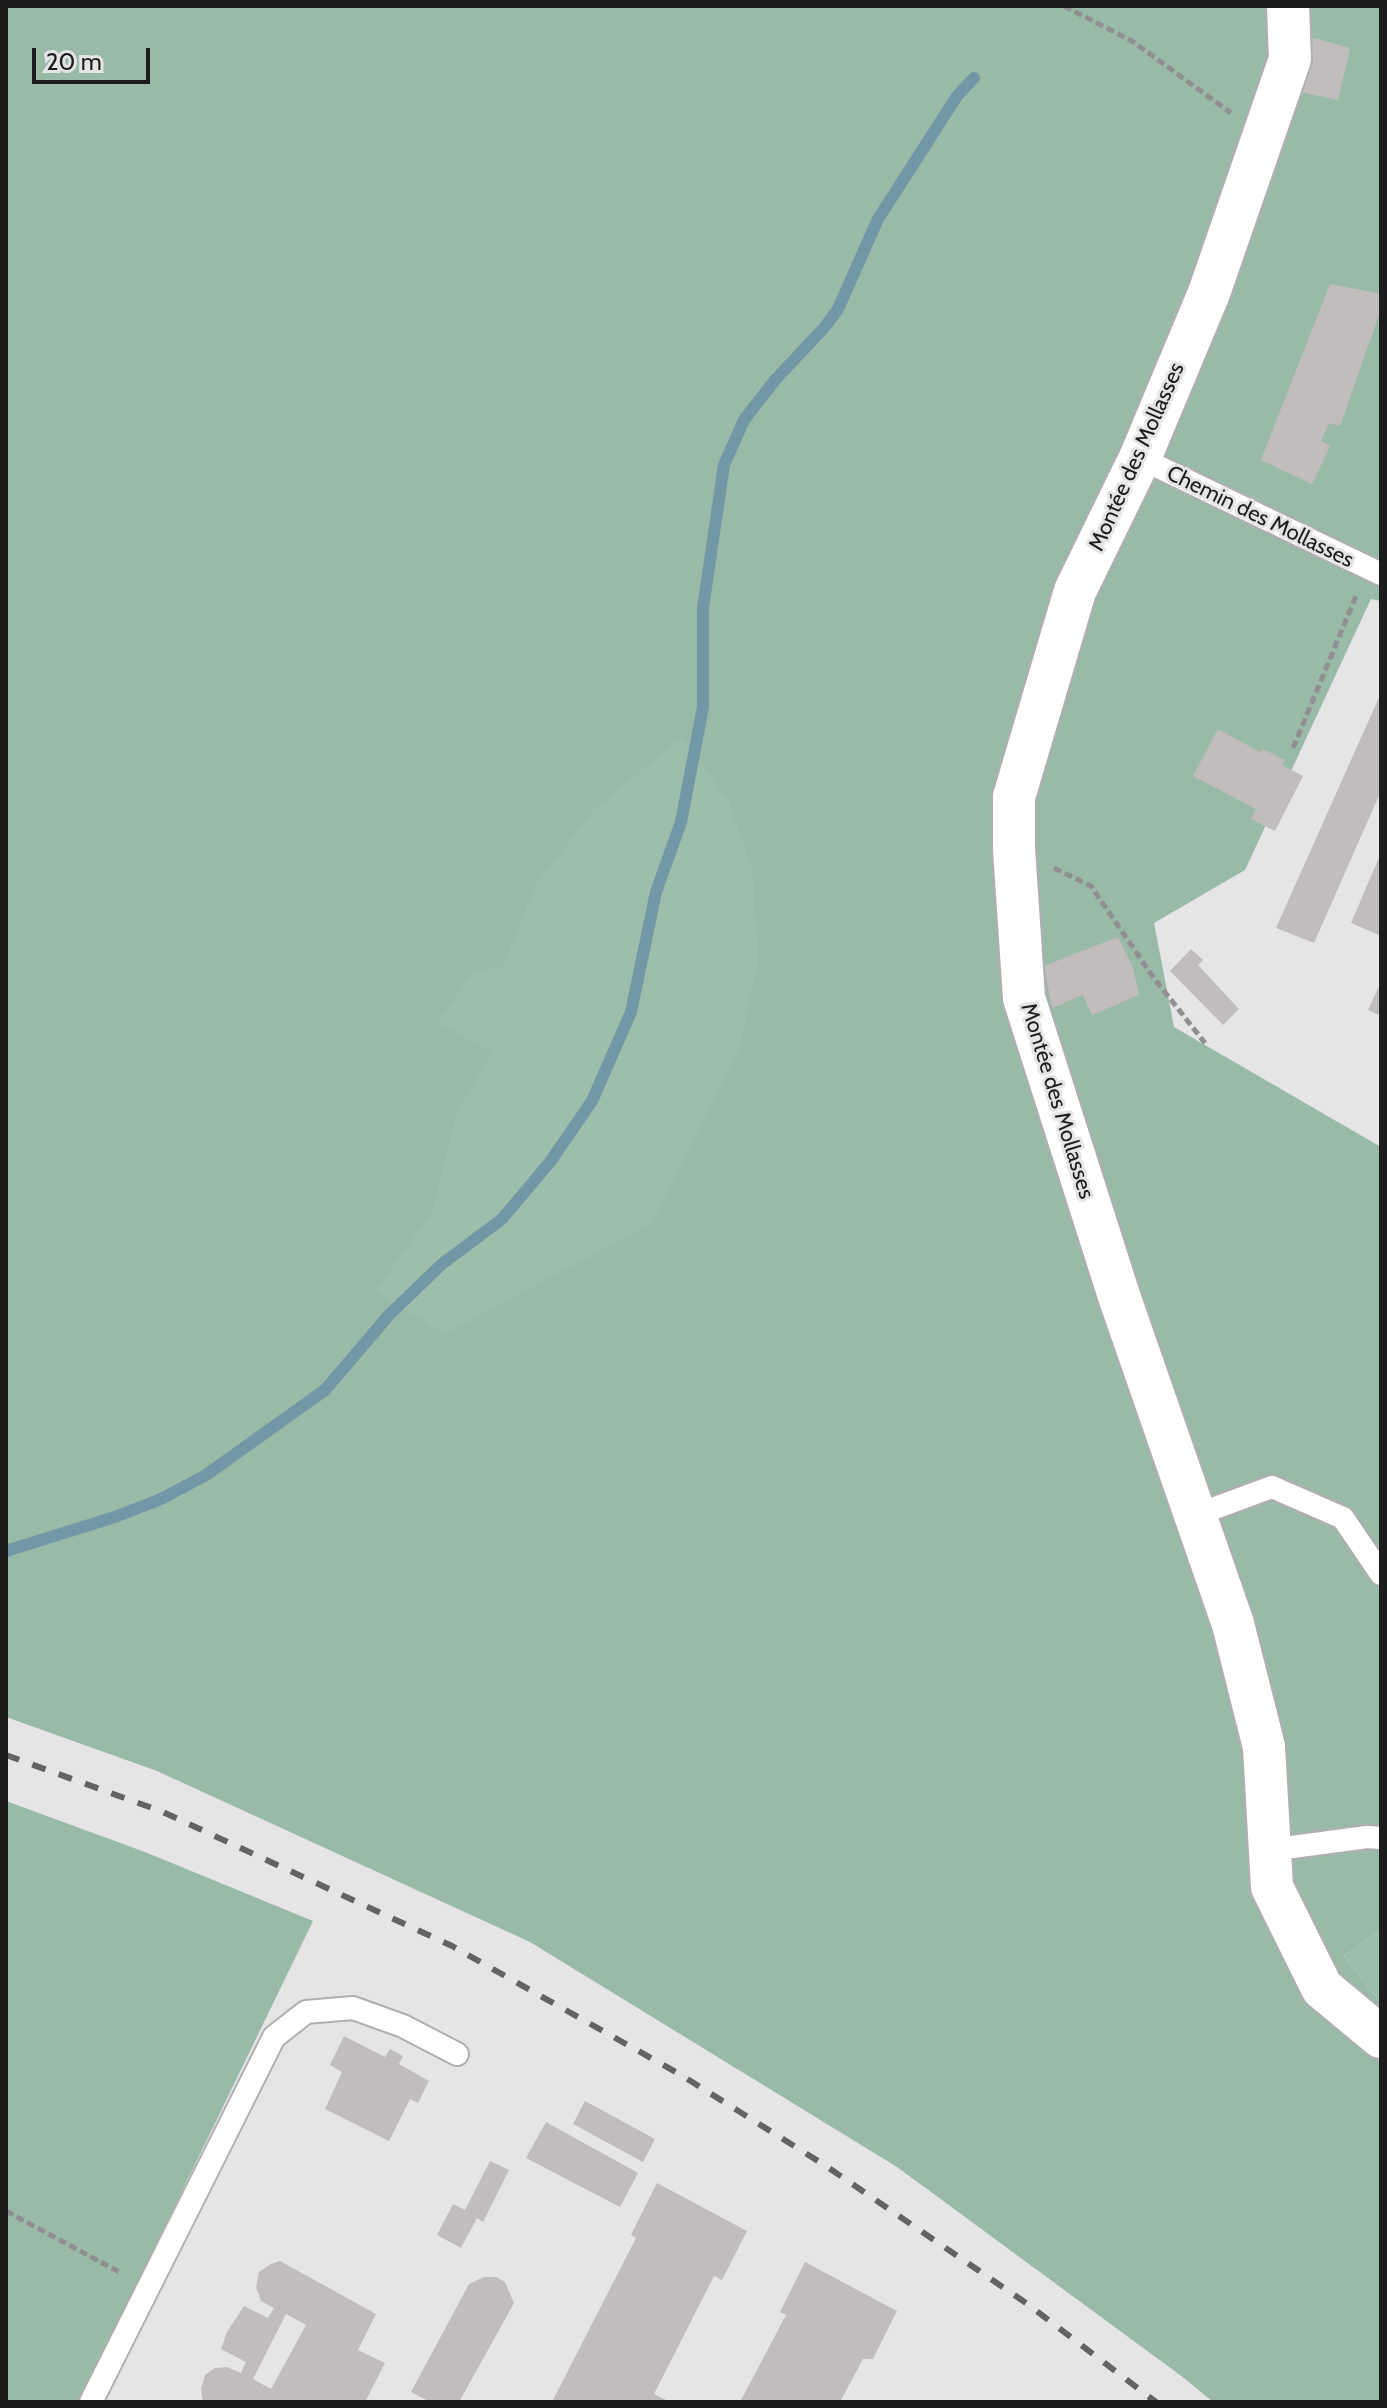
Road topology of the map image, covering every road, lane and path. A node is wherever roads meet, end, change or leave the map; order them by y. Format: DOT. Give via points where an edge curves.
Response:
graph roads {
  1 [pos="1064,6"];
  2 [pos="1288,6"];
  3 [pos="1264,137"];
  4 [pos="1140,458"];
  5 [pos="1374,571"];
  6 [pos="1293,748"];
  7 [pos="1014,849"];
  8 [pos="1205,1043"];
  9 [pos="1196,1515"];
  10 [pos="1381,1574"];
  11 [pos="1381,1838"];
  12 [pos="1270,1850"];
  13 [pos="1381,2037"];
  14 [pos="457,2054"];
  15 [pos="6,2211"];
  16 [pos="148,2287"];
  17 [pos="91,2402"];
  1 -- 3 [label="path" via="1132,41"];
  2 -- 3 [label="street, Montée des Mollasses" via="1290,59"];
  3 -- 4 [label="street, Montée des Mollasses" via="1209,293"];
  4 -- 5 [label="lane, Chemin des Mollasses"];
  4 -- 7 [label="street, Montée des Mollasses" via="1075,591 1014,797"];
  5 -- 6 [label="path"];
  7 -- 8 [label="path" via="1091,886"];
  7 -- 9 [label="street, Montée des Mollasses" via="1024,998"];
  9 -- 10 [label="lane" via="1272,1487 1343,1518"];
  9 -- 12 [label="street, Montée des Mollasses" via="1233,1624 1264,1747"];
  11 -- 12 [label="lane"];
  12 -- 13 [label="street, Montée des Mollasses" via="1272,1887 1322,1988"];
  14 -- 16 [label="lane" via="353,2008 306,2012 274,2037"];
  15 -- 16 [label="path"];
  16 -- 17 [label="lane"];
}
